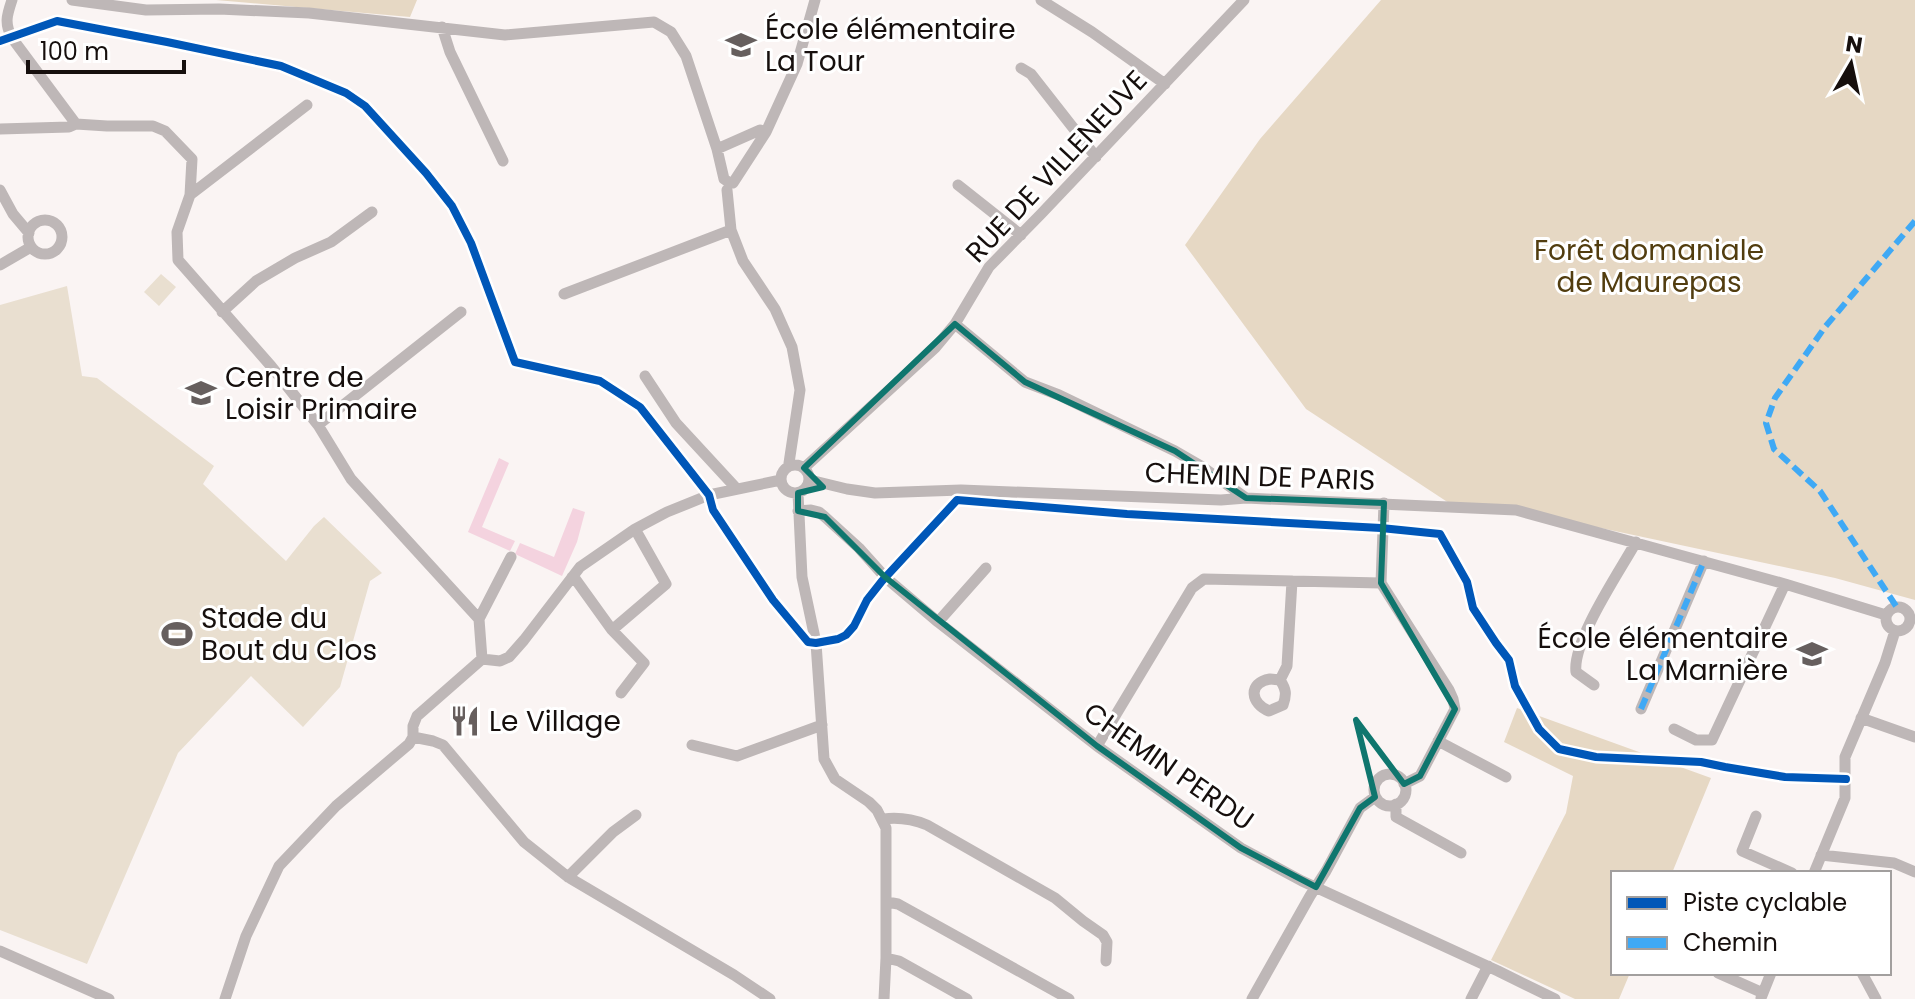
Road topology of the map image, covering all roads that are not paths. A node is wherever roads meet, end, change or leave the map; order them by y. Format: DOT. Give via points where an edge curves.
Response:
graph roads {
  1 [pos="12,0"];
  2 [pos="72,0"];
  3 [pos="815,0"];
  4 [pos="1041,0"];
  5 [pos="1244,0"];
  6 [pos="442,27"];
  7 [pos="1021,68"];
  8 [pos="1165,84"];
  9 [pos="307,105"];
  10 [pos="76,124"];
  11 [pos="0,129"];
  12 [pos="766,132"];
  13 [pos="717,149"];
  14 [pos="1096,157"];
  15 [pos="503,161"];
  16 [pos="729,185"];
  17 [pos="958,185"];
  18 [pos="0,190"];
  19 [pos="190,195"];
  20 [pos="372,212"];
  21 [pos="731,230"];
  22 [pos="29,233"];
  23 [pos="1021,235"];
  24 [pos="31,247"];
  25 [pos="0,265"];
  26 [pos="564,294"];
  27 [pos="222,312"];
  28 [pos="461,312"];
  29 [pos="955,324"];
  30 [pos="645,376"];
  31 [pos="318,425"];
  32 [pos="790,465"];
  33 [pos="804,468"];
  34 [pos="781,480"];
  35 [pos="810,480"];
  36 [pos="736,488"];
  37 [pos="798,493"];
  38 [pos="1246,498"];
  39 [pos="1384,503"];
  40 [pos="798,511"];
  41 [pos="635,529"];
  42 [pos="1636,542"];
  43 [pos="511,557"];
  44 [pos="1704,561"];
  45 [pos="986,568"];
  46 [pos="572,577"];
  47 [pos="1292,581"];
  48 [pos="1381,583"];
  49 [pos="1785,584"];
  50 [pos="1886,615"];
  51 [pos="479,619"];
  52 [pos="938,622"];
  53 [pos="1912,625"];
  54 [pos="612,630"];
  55 [pos="1895,631"];
  56 [pos="482,659"];
  57 [pos="1280,680"];
  58 [pos="1594,685"];
  59 [pos="621,693"];
  60 [pos="1641,709"];
  61 [pos="1861,718"];
  62 [pos="822,725"];
  63 [pos="1674,729"];
  64 [pos="413,737"];
  65 [pos="1915,737"];
  66 [pos="1438,741"];
  67 [pos="692,745"];
  68 [pos="1097,746"];
  69 [pos="1506,777"];
  70 [pos="1404,784"];
  71 [pos="1375,797"];
  72 [pos="1396,804"];
  73 [pos="636,815"];
  74 [pos="1756,816"];
  75 [pos="884,819"];
  76 [pos="1461,853"];
  77 [pos="1821,855"];
  78 [pos="1787,871"];
  79 [pos="1815,871"];
  80 [pos="1915,872"];
  81 [pos="568,877"];
  82 [pos="1316,887"];
  83 [pos="887,902"];
  84 [pos="0,951"];
  85 [pos="886,958"];
  86 [pos="1106,961"];
  87 [pos="1488,966"];
  88 [pos="52,974"];
  89 [pos="1722,975"];
  90 [pos="1770,975"];
  91 [pos="1863,975"];
  92 [pos="1762,996"];
  93 [pos="1257,997"];
  94 [pos="90,999"];
  95 [pos="109,999"];
  96 [pos="225,999"];
  97 [pos="770,999"];
  98 [pos="884,999"];
  99 [pos="967,999"];
  100 [pos="1069,999"];
  101 [pos="1471,999"];
  102 [pos="1555,999"];
  103 [pos="1876,999"];
  1 -- 10 [label="street" via="7,28 12,38"];
  2 -- 6 [label="street" via="146,10 309,13"];
  3 -- 12 [label="street" via="797,64"];
  4 -- 8 [label="street"];
  5 -- 8 [label="street, RUE DE VILLENEUVE"];
  6 -- 13 [label="street" via="505,35 654,22 675,36 686,56"];
  6 -- 15 [label="street"];
  7 -- 14 [label="street"];
  8 -- 14 [label="street, RUE DE VILLENEUVE"];
  9 -- 19 [label="street"];
  10 -- 11 [label="street"];
  10 -- 19 [label="street" via="153,126 165,131 192,159"];
  12 -- 13 [label="street"];
  12 -- 16 [label="street"];
  13 -- 16 [label="street"];
  14 -- 23 [label="street, RUE DE VILLENEUVE"];
  16 -- 21 [label="street"];
  17 -- 23 [label="street"];
  18 -- 22 [label="street"];
  19 -- 27 [label="street" via="177,232 178,260"];
  20 -- 27 [label="street" via="331,242 256,281"];
  21 -- 26 [label="street"];
  21 -- 32 [label="street" via="792,347 800,390"];
  22 -- 24 [label="street"];
  22 -- 24 [label="street" via="46,219 62,233 61,245 52,252"];
  23 -- 29 [label="street, RUE DE VILLENEUVE" via="989,267"];
  24 -- 25 [label="street"];
  27 -- 31 [label="street"];
  28 -- 31 [label="street"];
  29 -- 33 [label="street, RUE DE VILLENEUVE"];
  29 -- 38 [label="street" via="1025,382 1175,451"];
  30 -- 36 [label="street" via="676,423"];
  31 -- 51 [label="street" via="351,479"];
  32 -- 33 [label="street"];
  32 -- 34 [label="street"];
  33 -- 35 [label="street"];
  34 -- 36 [label="street"];
  34 -- 37 [label="street" via="785,489"];
  35 -- 37 [label="street"];
  35 -- 38 [label="street, CHEMIN DE PARIS" via="875,493 961,490"];
  36 -- 41 [label="street"];
  37 -- 40 [label="street"];
  38 -- 39 [label="street, CHEMIN DE PARIS"];
  39 -- 42 [label="street, CHEMIN DE PARIS" via="1516,510"];
  39 -- 48 [label="street"];
  40 -- 52 [label="street, CHEMIN PERDU" via="819,512"];
  40 -- 62 [label="street"];
  41 -- 46 [label="street"];
  41 -- 54 [label="street" via="666,584"];
  42 -- 44 [label="street, CHEMIN DE PARIS"];
  42 -- 58 [label="street" via="1575,658 1576,672"];
  43 -- 51 [label="street"];
  44 -- 49 [label="street, CHEMIN DE PARIS"];
  44 -- 60 [label="street"];
  45 -- 52 [label="street"];
  46 -- 54 [label="street"];
  46 -- 56 [label="street" via="509,657"];
  47 -- 48 [label="street"];
  47 -- 57 [label="street" via="1287,666"];
  47 -- 68 [label="street" via="1204,579 1192,588"];
  48 -- 66 [label="street" via="1453,699 1455,709"];
  49 -- 50 [label="street, CHEMIN DE PARIS"];
  49 -- 63 [label="street" via="1712,740 1696,740"];
  50 -- 53 [label="street" via="1903,608"];
  50 -- 55 [label="street"];
  51 -- 56 [label="street"];
  52 -- 68 [label="street, CHEMIN PERDU"];
  53 -- 55 [label="street"];
  54 -- 59 [label="street" via="644,663"];
  55 -- 61 [label="street"];
  56 -- 64 [label="street" via="417,716"];
  61 -- 65 [label="street"];
  61 -- 77 [label="street" via="1845,757 1845,798"];
  62 -- 67 [label="street" via="737,756"];
  62 -- 75 [label="street" via="824,759 835,779"];
  64 -- 81 [label="street" via="443,745 524,842"];
  64 -- 96 [label="street" via="279,866 246,936"];
  66 -- 69 [label="street"];
  66 -- 70 [label="street" via="1420,776"];
  68 -- 82 [label="street, CHEMIN PERDU" via="1241,848"];
  70 -- 71 [label="street" via="1393,775 1383,776 1374,787"];
  70 -- 72 [label="street" via="1403,798"];
  71 -- 72 [label="street" via="1386,806"];
  71 -- 82 [label="street" via="1360,808"];
  72 -- 76 [label="street" via="1396,817"];
  73 -- 81 [label="street"];
  74 -- 78 [label="street" via="1742,851"];
  75 -- 83 [label="street"];
  75 -- 86 [label="street" via="913,819 927,825 1055,898 1103,935"];
  77 -- 79 [label="street"];
  77 -- 80 [label="street" via="1894,863"];
  81 -- 97 [label="street"];
  82 -- 87 [label="street, CHEMIN PERDU"];
  82 -- 93 [label="street"];
  83 -- 85 [label="street"];
  83 -- 100 [label="street"];
  84 -- 88 [label="street"];
  85 -- 98 [label="street"];
  85 -- 99 [label="street"];
  87 -- 101 [label="street"];
  87 -- 102 [label="street, CHEMIN PERDU"];
  88 -- 94 [label="street"];
  88 -- 95 [label="street"];
  89 -- 92 [label="street"];
  90 -- 92 [label="street"];
  91 -- 103 [label="street"];
}
